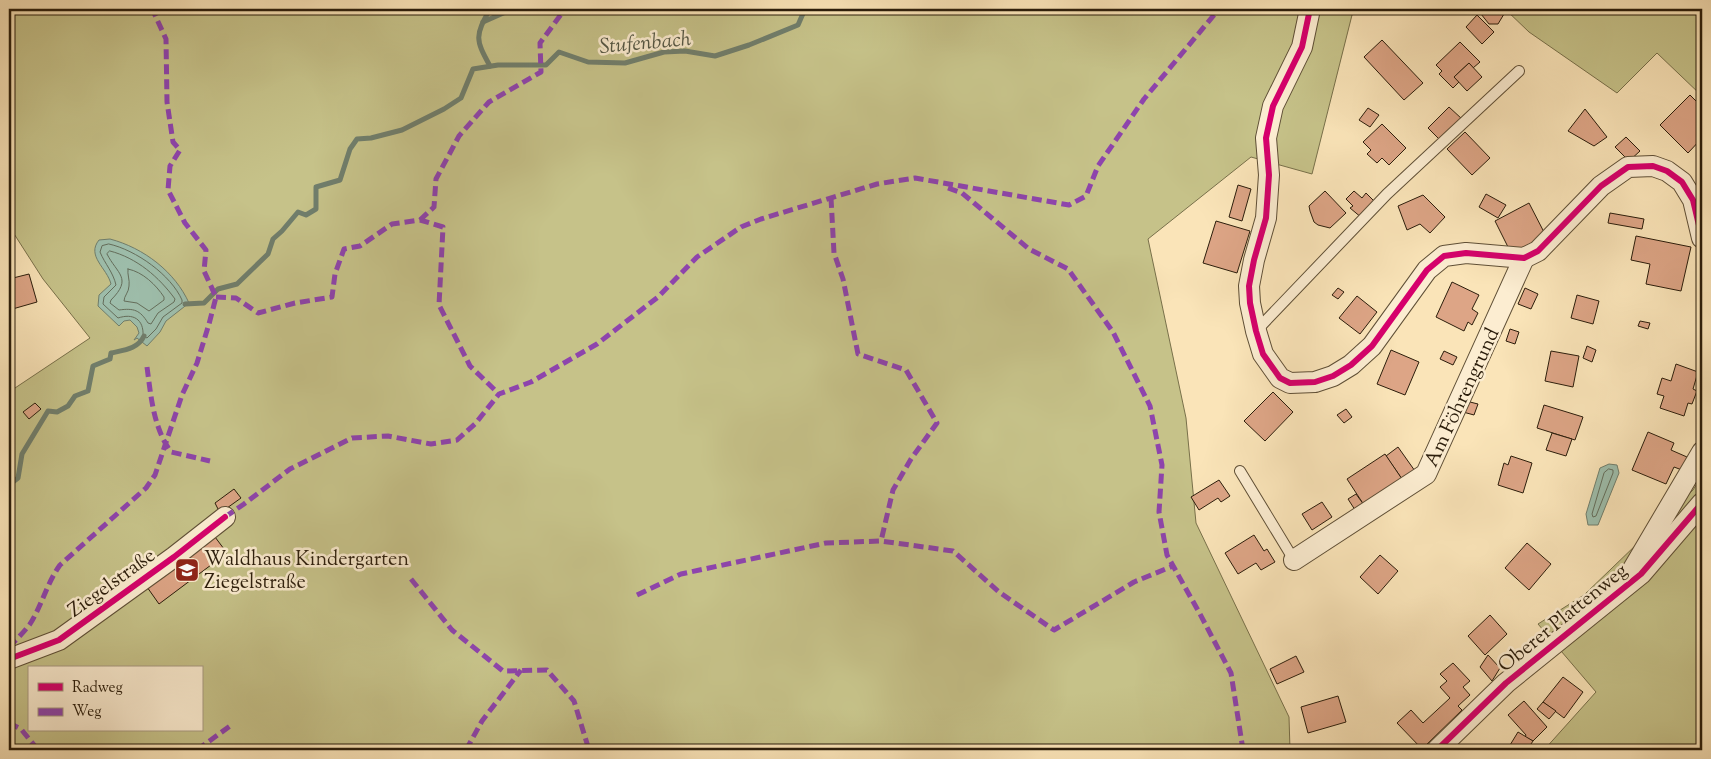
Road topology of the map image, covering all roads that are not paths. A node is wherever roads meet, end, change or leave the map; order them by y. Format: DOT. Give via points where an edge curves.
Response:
graph roads {
  1 [pos="1310,9"];
  2 [pos="1519,71"];
  3 [pos="1702,238"];
  4 [pos="1524,258"];
  5 [pos="1256,331"];
  6 [pos="1702,452"];
  7 [pos="1240,472"];
  8 [pos="1702,503"];
  9 [pos="225,517"];
  10 [pos="1294,560"];
  11 [pos="1620,591"];
  12 [pos="9,659"];
  13 [pos="1437,750"];
  1 -- 5 [label="street" via="1302,47 1272,106 1266,138 1269,175 1266,218 1249,286"];
  2 -- 5 [label="lane" via="1387,194"];
  3 -- 4 [label="street" via="1693,200 1682,182 1668,171 1653,166 1628,167 1601,186 1538,251"];
  4 -- 5 [label="street" via="1466,253 1444,256 1427,270 1361,358 1333,376 1315,382 1290,382 1280,378 1263,354"];
  4 -- 10 [label="street, Am Föhrengrund" via="1426,474"];
  6 -- 11 [label="street"];
  7 -- 10 [label="lane"];
  8 -- 11 [label="street, Oberer Plattenweg" via="1641,574"];
  9 -- 12 [label="street, Ziegelstraße" via="59,640"];
  11 -- 13 [label="street, Oberer Plattenweg" via="1506,683"];
}
